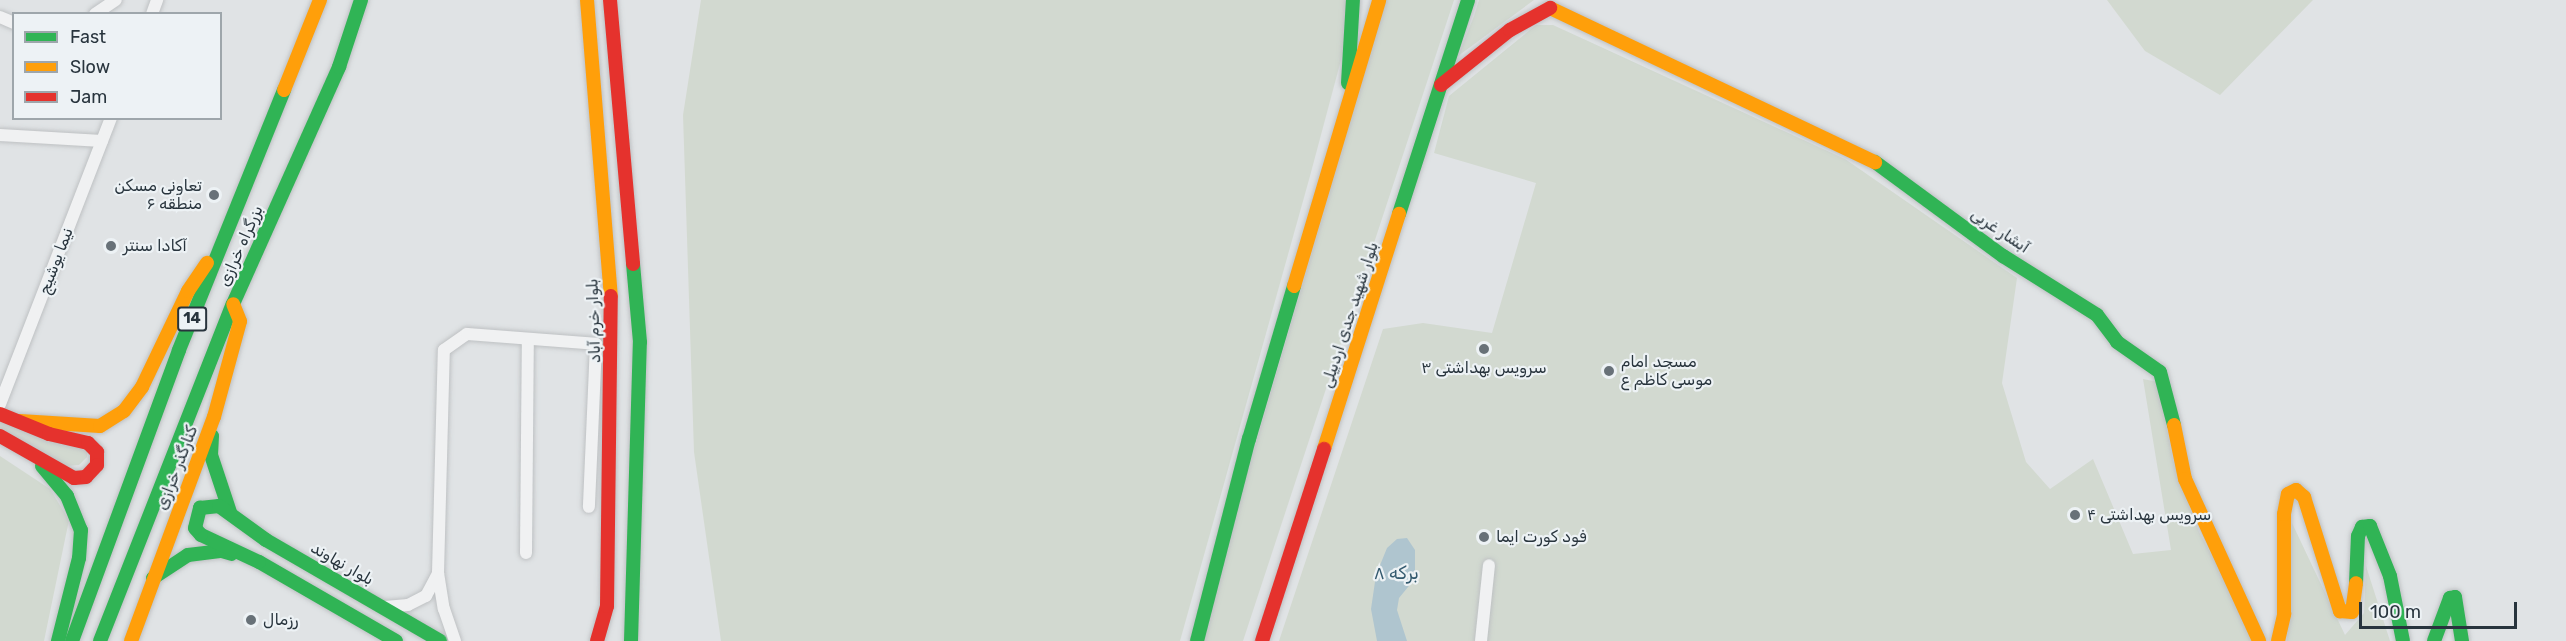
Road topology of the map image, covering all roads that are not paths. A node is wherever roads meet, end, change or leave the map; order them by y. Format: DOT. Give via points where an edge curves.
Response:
graph roads {
  1 [pos="116,0"];
  2 [pos="320,0"];
  3 [pos="361,0"];
  4 [pos="375,0"];
  5 [pos="587,0"];
  6 [pos="610,0"];
  7 [pos="1353,0"];
  8 [pos="1371,0"];
  9 [pos="1379,0"];
  10 [pos="1468,0"];
  11 [pos="1551,4"];
  12 [pos="95,12"];
  13 [pos="1367,42"];
  14 [pos="339,68"];
  15 [pos="1440,86"];
  16 [pos="1346,110"];
  17 [pos="110,120"];
  18 [pos="0,135"];
  19 [pos="102,141"];
  20 [pos="226,235"];
  21 [pos="233,304"];
  22 [pos="528,339"];
  23 [pos="596,344"];
  24 [pos="612,345"];
  25 [pos="5,376"];
  26 [pos="0,404"];
  27 [pos="0,414"];
  28 [pos="214,417"];
  29 [pos="20,421"];
  30 [pos="0,436"];
  31 [pos="592,436"];
  32 [pos="610,438"];
  33 [pos="33,456"];
  34 [pos="589,507"];
  35 [pos="231,512"];
  36 [pos="526,553"];
  37 [pos="258,562"];
  38 [pos="1489,565"];
  39 [pos="438,573"];
  40 [pos="153,578"];
  41 [pos="386,607"];
  42 [pos="58,641"];
  43 [pos="72,641"];
  44 [pos="100,641"];
  45 [pos="131,641"];
  46 [pos="396,641"];
  47 [pos="440,641"];
  48 [pos="455,641"];
  49 [pos="597,641"];
  50 [pos="631,641"];
  51 [pos="1197,641"];
  52 [pos="1262,641"];
  53 [pos="1480,641"];
  54 [pos="2259,641"];
  55 [pos="2278,641"];
  56 [pos="2403,641"];
  57 [pos="2434,641"];
  58 [pos="2462,641"];
  1 -- 12 [label="street"];
  2 -- 20 [label="main road, بزرگراه خرازی / 14"];
  3 -- 14 [label="main road, بزرگراه خرازی / 14"];
  4 -- 14 [label="main road"];
  5 -- 24 [label="main road, بلوار خرم آباد"];
  6 -- 50 [label="main road" via="640,342"];
  7 -- 16 [label="main road"];
  8 -- 13 [label="main road"];
  9 -- 13 [label="main road"];
  10 -- 15 [label="main road, بلوار شهید جدی اردبیلی"];
  11 -- 15 [label="main road" via="1510,30"];
  11 -- 54 [label="main road, آبشار غربی" via="1865,154 2003,256 2097,315 2117,342 2160,372 2165,381 2184,479"];
  13 -- 16 [label="main road"];
  14 -- 21 [label="main road, بزرگراه خرازی / 14"];
  15 -- 52 [label="main road, بلوار شهید جدی اردبیلی"];
  16 -- 51 [label="main road" via="1249,440"];
  17 -- 19 [label="street, نیما یوشیج"];
  18 -- 19 [label="street"];
  19 -- 25 [label="street, نیما یوشیج"];
  20 -- 29 [label="main road" via="188,291 142,387 124,411 100,426"];
  20 -- 43 [label="main road, بزرگراه خرازی / 14" via="179,350"];
  21 -- 28 [label="main road, کنارگذر خرازی" via="240,321"];
  21 -- 44 [label="main road, بزرگراه خرازی / 14"];
  22 -- 23 [label="street"];
  22 -- 36 [label="street"];
  22 -- 39 [label="street" via="467,334 444,350"];
  23 -- 24 [label="street"];
  23 -- 31 [label="street"];
  24 -- 32 [label="main road, بلوار خرم آباد"];
  25 -- 26 [label="street, نیما یوشیج"];
  27 -- 29 [label="main road"];
  28 -- 35 [label="main road" via="211,455"];
  28 -- 40 [label="main road, کنارگذر خرازی"];
  29 -- 33 [label="main road" via="49,434 88,444 99,458 95,470 80,478"];
  30 -- 33 [label="main road"];
  31 -- 32 [label="street"];
  31 -- 34 [label="street"];
  32 -- 49 [label="main road, بلوار خرم آباد" via="607,606"];
  33 -- 42 [label="main road" via="67,496 81,530 79,558"];
  35 -- 37 [label="main road" via="219,506 200,508 195,528"];
  35 -- 41 [label="main road, بلوار نهاوند" via="266,540"];
  37 -- 40 [label="main road" via="222,552 188,555"];
  37 -- 46 [label="main road"];
  38 -- 53 [label="street"];
  39 -- 41 [label="street" via="426,596 408,605"];
  39 -- 48 [label="street"];
  40 -- 45 [label="main road, کنارگذر خرازی"];
  41 -- 47 [label="main road, بلوار نهاوند"];
  55 -- 56 [label="main road" via="2284,614 2283,514 2288,494 2296,490 2304,497 2340,611 2352,612 2358,537 2362,527 2370,526 2390,576"];
  57 -- 58 [label="main road" via="2450,598 2455,597"];
}
